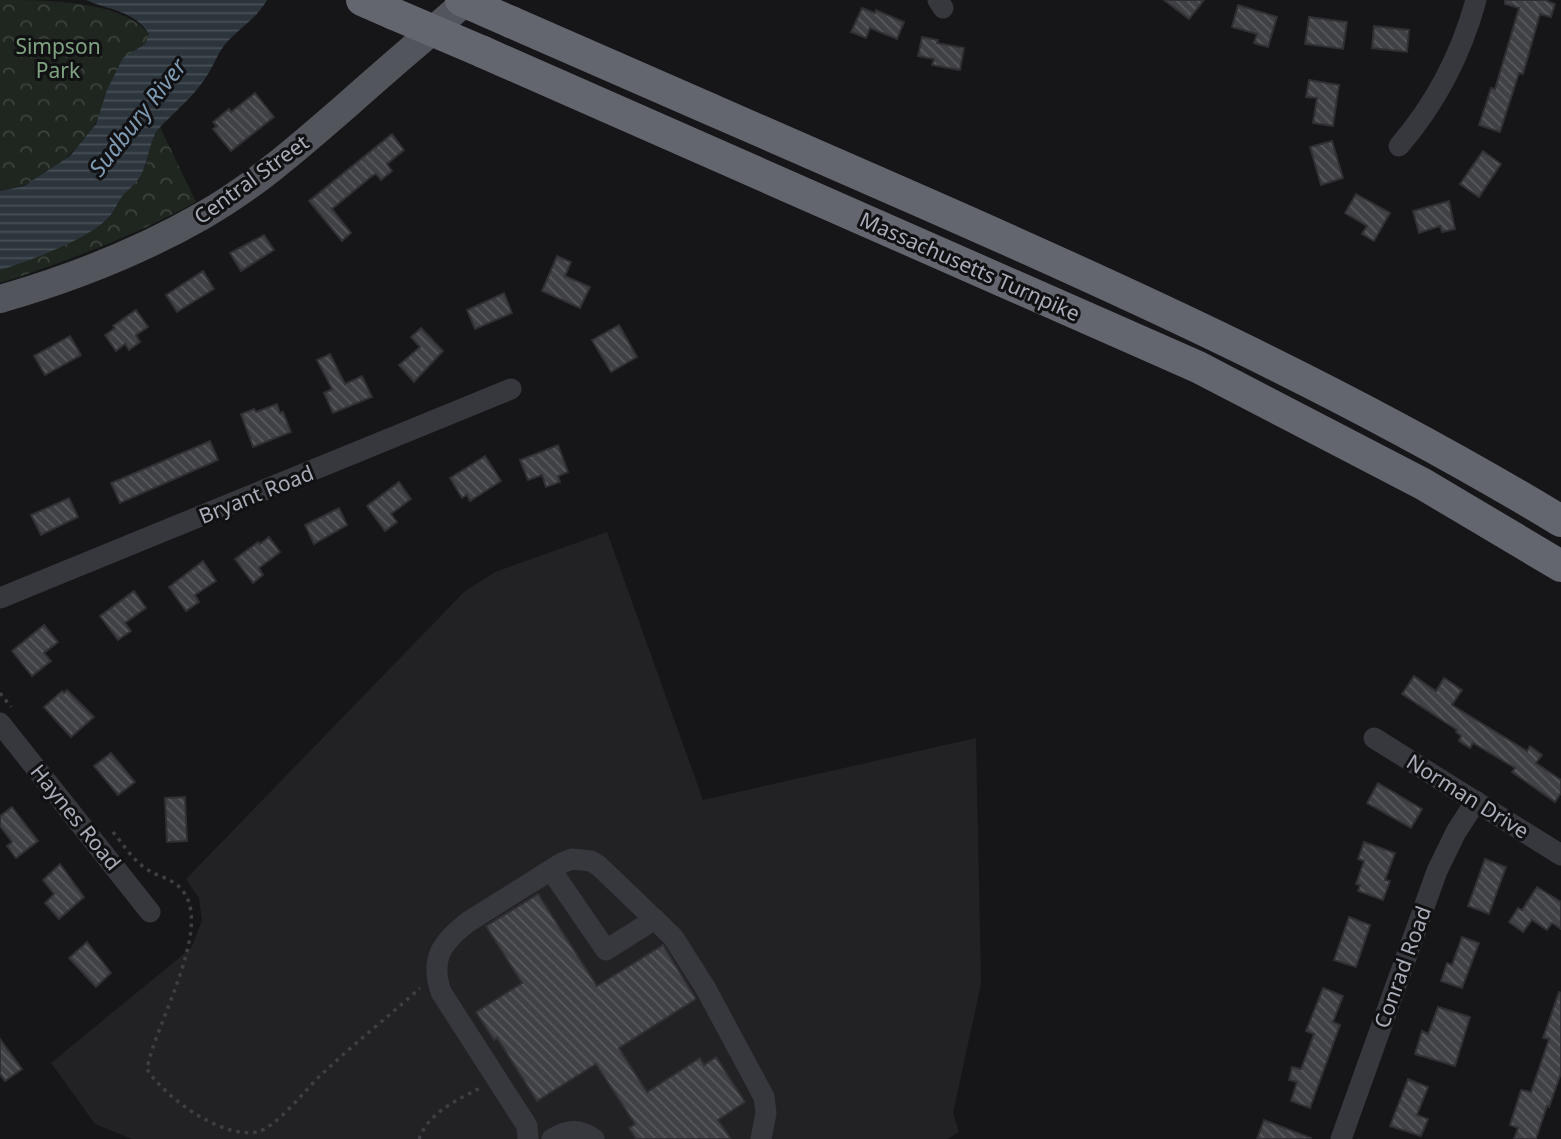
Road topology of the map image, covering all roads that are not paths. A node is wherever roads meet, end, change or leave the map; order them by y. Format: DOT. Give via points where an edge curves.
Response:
graph roads {
  1 [pos="362,0"];
  2 [pos="461,0"];
  3 [pos="467,0"];
  4 [pos="1470,1"];
  5 [pos="1399,146"];
  6 [pos="0,299"];
  7 [pos="511,389"];
  8 [pos="1561,521"];
  9 [pos="1561,566"];
  10 [pos="0,598"];
  11 [pos="9,719"];
  12 [pos="1374,738"];
  13 [pos="1476,801"];
  14 [pos="1561,855"];
  15 [pos="551,870"];
  16 [pos="150,912"];
  17 [pos="655,919"];
  18 [pos="528,1139"];
  19 [pos="552,1139"];
  20 [pos="594,1139"];
  21 [pos="761,1139"];
  22 [pos="1341,1139"];
  1 -- 9 [label="highway, Massachusetts Turnpike, bridge" via="1198,367 1401,472"];
  2 -- 8 [label="highway, Massachusetts Turnpike, bridge" via="1159,308 1341,397"];
  3 -- 6 [label="main road, Central Street" via="310,137 231,198 145,246"];
  4 -- 5 [label="street" via="1458,55 1437,97"];
  7 -- 10 [label="street, Bryant Road"];
  11 -- 16 [label="street, Haynes Road"];
  12 -- 13 [label="street, Norman Drive"];
  13 -- 14 [label="street, Norman Drive"];
  13 -- 22 [label="street, Conrad Road" via="1437,871"];
  15 -- 17 [label="street" via="572,859 591,861"];
  15 -- 17 [label="street" via="606,950"];
  15 -- 18 [label="street" via="455,931 437,958 435,975 450,1009 527,1126"];
  17 -- 21 [label="street" via="673,937 706,989 757,1082 766,1113"];
  19 -- 20 [label="street" via="574,1130"];
}
